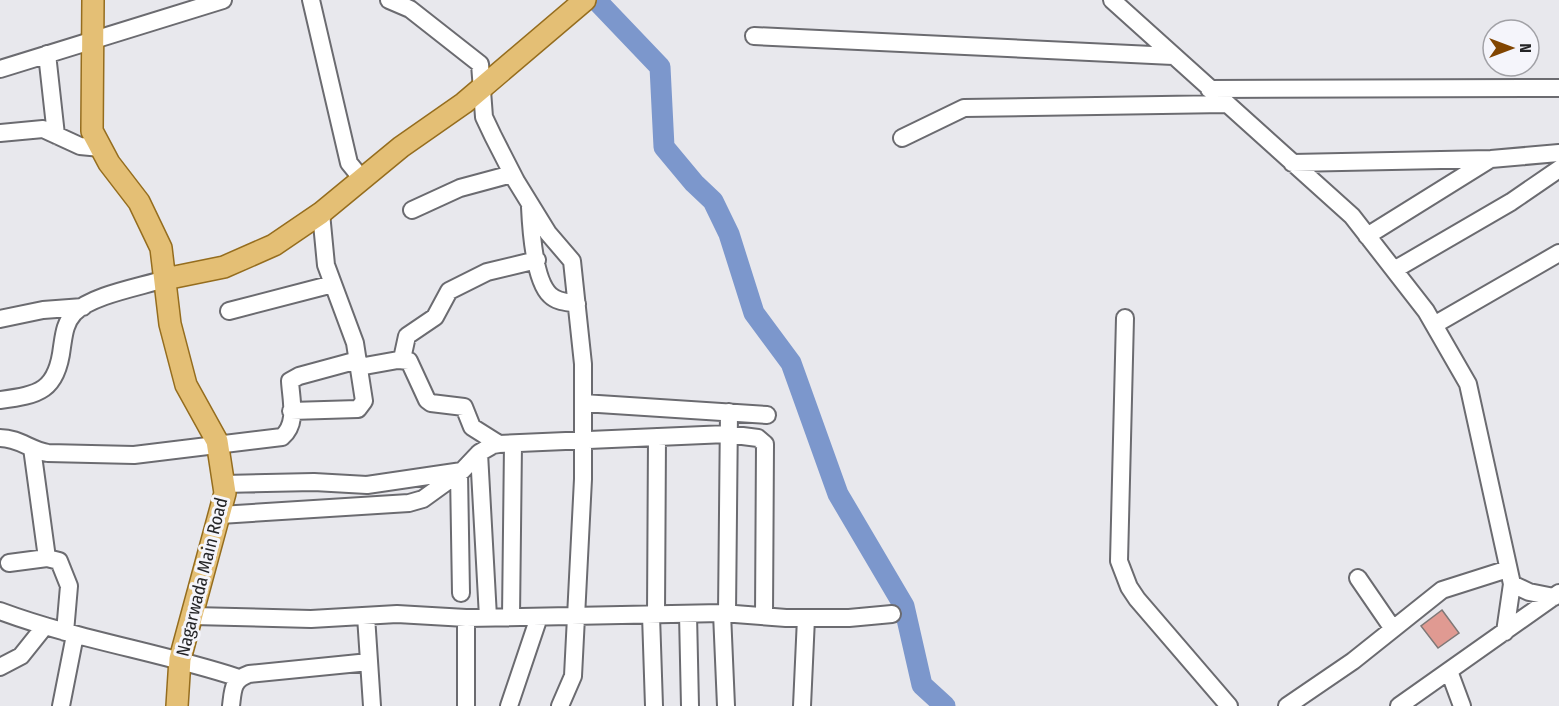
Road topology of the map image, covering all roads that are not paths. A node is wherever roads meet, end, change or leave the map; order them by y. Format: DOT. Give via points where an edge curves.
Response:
graph roads {
  1 [pos="93,0"];
  2 [pos="223,0"];
  3 [pos="311,0"];
  4 [pos="389,0"];
  5 [pos="585,0"];
  6 [pos="1112,0"];
  7 [pos="754,36"];
  8 [pos="93,40"];
  9 [pos="47,54"];
  10 [pos="1173,56"];
  11 [pos="0,69"];
  12 [pos="482,88"];
  13 [pos="1559,88"];
  14 [pos="1209,89"];
  15 [pos="1226,104"];
  16 [pos="0,133"];
  17 [pos="56,135"];
  18 [pos="902,138"];
  19 [pos="101,148"];
  20 [pos="1559,153"];
  21 [pos="1491,159"];
  22 [pos="1292,162"];
  23 [pos="1559,169"];
  24 [pos="512,174"];
  25 [pos="362,179"];
  26 [pos="529,203"];
  27 [pos="412,210"];
  28 [pos="321,213"];
  29 [pos="1367,236"];
  30 [pos="1559,253"];
  31 [pos="537,260"];
  32 [pos="1394,270"];
  33 [pos="165,279"];
  34 [pos="333,284"];
  35 [pos="577,304"];
  36 [pos="83,306"];
  37 [pos="229,311"];
  38 [pos="1125,318"];
  39 [pos="0,319"];
  40 [pos="1434,325"];
  41 [pos="402,359"];
  42 [pos="359,364"];
  43 [pos="0,400"];
  44 [pos="583,403"];
  45 [pos="291,411"];
  46 [pos="729,412"];
  47 [pos="767,415"];
  48 [pos="8,433"];
  49 [pos="727,434"];
  50 [pos="657,437"];
  51 [pos="583,441"];
  52 [pos="506,444"];
  53 [pos="218,445"];
  54 [pos="32,448"];
  55 [pos="479,453"];
  56 [pos="460,472"];
  57 [pos="224,484"];
  58 [pos="220,515"];
  59 [pos="47,558"];
  60 [pos="9,563"];
  61 [pos="1510,577"];
  62 [pos="1358,578"];
  63 [pos="461,593"];
  64 [pos="1557,595"];
  65 [pos="0,611"];
  66 [pos="724,613"];
  67 [pos="688,614"];
  68 [pos="892,614"];
  69 [pos="654,615"];
  70 [pos="193,616"];
  71 [pos="366,616"];
  72 [pos="764,616"];
  73 [pos="511,617"];
  74 [pos="539,617"];
  75 [pos="575,617"];
  76 [pos="466,618"];
  77 [pos="488,618"];
  78 [pos="806,618"];
  79 [pos="45,626"];
  80 [pos="1393,628"];
  81 [pos="1505,632"];
  82 [pos="70,633"];
  83 [pos="180,659"];
  84 [pos="369,662"];
  85 [pos="0,667"];
  86 [pos="1449,671"];
  87 [pos="239,678"];
  88 [pos="61,706"];
  89 [pos="177,706"];
  90 [pos="231,706"];
  91 [pos="372,706"];
  92 [pos="466,706"];
  93 [pos="509,706"];
  94 [pos="560,706"];
  95 [pos="654,706"];
  96 [pos="690,706"];
  97 [pos="726,706"];
  98 [pos="802,706"];
  99 [pos="1229,706"];
  100 [pos="1287,706"];
  101 [pos="1399,706"];
  102 [pos="1462,706"];
  1 -- 8 [label="main road, Nagarwada Main Road"];
  2 -- 8 [label="street"];
  3 -- 25 [label="street" via="349,163"];
  4 -- 12 [label="street" via="410,9 480,64"];
  5 -- 12 [label="main road"];
  6 -- 10 [label="street"];
  7 -- 10 [label="street"];
  8 -- 9 [label="street"];
  8 -- 19 [label="main road, Nagarwada Main Road" via="92,131"];
  9 -- 11 [label="street"];
  9 -- 17 [label="street"];
  10 -- 14 [label="street"];
  12 -- 24 [label="street" via="484,117"];
  12 -- 25 [label="main road"];
  13 -- 14 [label="street"];
  14 -- 15 [label="street"];
  15 -- 18 [label="street" via="963,108"];
  15 -- 22 [label="street"];
  16 -- 17 [label="street" via="33,128"];
  17 -- 19 [label="street" via="80,146"];
  19 -- 33 [label="main road, Nagarwada Main Road" via="139,202 161,248"];
  20 -- 21 [label="street"];
  21 -- 22 [label="street"];
  21 -- 29 [label="street"];
  22 -- 29 [label="street" via="1352,216"];
  23 -- 32 [label="street" via="1511,202"];
  24 -- 26 [label="street"];
  24 -- 27 [label="street" via="460,188"];
  25 -- 28 [label="main road"];
  26 -- 31 [label="street"];
  26 -- 35 [label="street" via="572,261"];
  28 -- 33 [label="main road" via="274,245 224,267"];
  28 -- 34 [label="street" via="324,254"];
  29 -- 32 [label="street"];
  30 -- 40 [label="street"];
  31 -- 35 [label="street" via="542,284 550,296"];
  31 -- 41 [label="street" via="487,272 449,291 435,317 407,336"];
  32 -- 40 [label="street"];
  33 -- 36 [label="street"];
  33 -- 53 [label="main road, Nagarwada Main Road" via="170,324 186,385"];
  34 -- 37 [label="street"];
  34 -- 42 [label="street"];
  35 -- 44 [label="street"];
  36 -- 39 [label="street"];
  36 -- 43 [label="street" via="66,325 57,371 51,382 29,397"];
  38 -- 99 [label="street" via="1119,561 1137,599"];
  40 -- 61 [label="street" via="1468,384"];
  41 -- 42 [label="street"];
  41 -- 52 [label="street" via="412,365 427,400 464,407 472,427"];
  42 -- 45 [label="street" via="294,378 290,381"];
  42 -- 45 [label="street" via="362,407"];
  44 -- 46 [label="street"];
  44 -- 51 [label="street"];
  45 -- 53 [label="street" via="290,431 282,437"];
  46 -- 47 [label="street"];
  46 -- 49 [label="street"];
  48 -- 54 [label="street"];
  49 -- 50 [label="street"];
  49 -- 66 [label="street"];
  49 -- 72 [label="street" via="758,438 765,444"];
  50 -- 51 [label="street"];
  50 -- 69 [label="street"];
  51 -- 52 [label="street"];
  51 -- 75 [label="street"];
  52 -- 55 [label="street" via="493,445"];
  52 -- 73 [label="street"];
  53 -- 54 [label="street" via="134,454 48,453"];
  53 -- 57 [label="main road, Nagarwada Main Road"];
  54 -- 59 [label="street"];
  55 -- 56 [label="street"];
  55 -- 77 [label="street"];
  56 -- 57 [label="street" via="367,485"];
  56 -- 58 [label="street" via="423,498 409,502"];
  56 -- 63 [label="street"];
  57 -- 58 [label="main road, Nagarwada Main Road"];
  58 -- 70 [label="main road, Nagarwada Main Road"];
  59 -- 60 [label="street"];
  59 -- 82 [label="street" via="59,561 69,586"];
  61 -- 64 [label="street" via="1529,592"];
  61 -- 80 [label="street" via="1442,590"];
  61 -- 81 [label="street"];
  62 -- 80 [label="street"];
  64 -- 81 [label="street"];
  65 -- 79 [label="street"];
  66 -- 67 [label="street"];
  66 -- 72 [label="street"];
  66 -- 97 [label="street"];
  67 -- 69 [label="street"];
  67 -- 96 [label="street"];
  68 -- 78 [label="street"];
  69 -- 75 [label="street"];
  69 -- 95 [label="street"];
  70 -- 71 [label="street"];
  70 -- 83 [label="main road, Nagarwada Main Road"];
  71 -- 76 [label="street"];
  71 -- 84 [label="street"];
  72 -- 78 [label="street"];
  73 -- 74 [label="street"];
  73 -- 77 [label="street"];
  74 -- 75 [label="street"];
  74 -- 93 [label="street"];
  75 -- 94 [label="street" via="573,676"];
  76 -- 77 [label="street"];
  76 -- 92 [label="street"];
  78 -- 98 [label="street"];
  79 -- 82 [label="street"];
  79 -- 85 [label="street" via="21,656"];
  80 -- 100 [label="street"];
  81 -- 86 [label="street"];
  82 -- 83 [label="street"];
  82 -- 88 [label="street"];
  83 -- 87 [label="street"];
  83 -- 89 [label="main road, Nagarwada Main Road"];
  84 -- 87 [label="street"];
  84 -- 91 [label="street"];
  86 -- 101 [label="street"];
  86 -- 102 [label="street"];
  87 -- 90 [label="street" via="234,684"];
}
